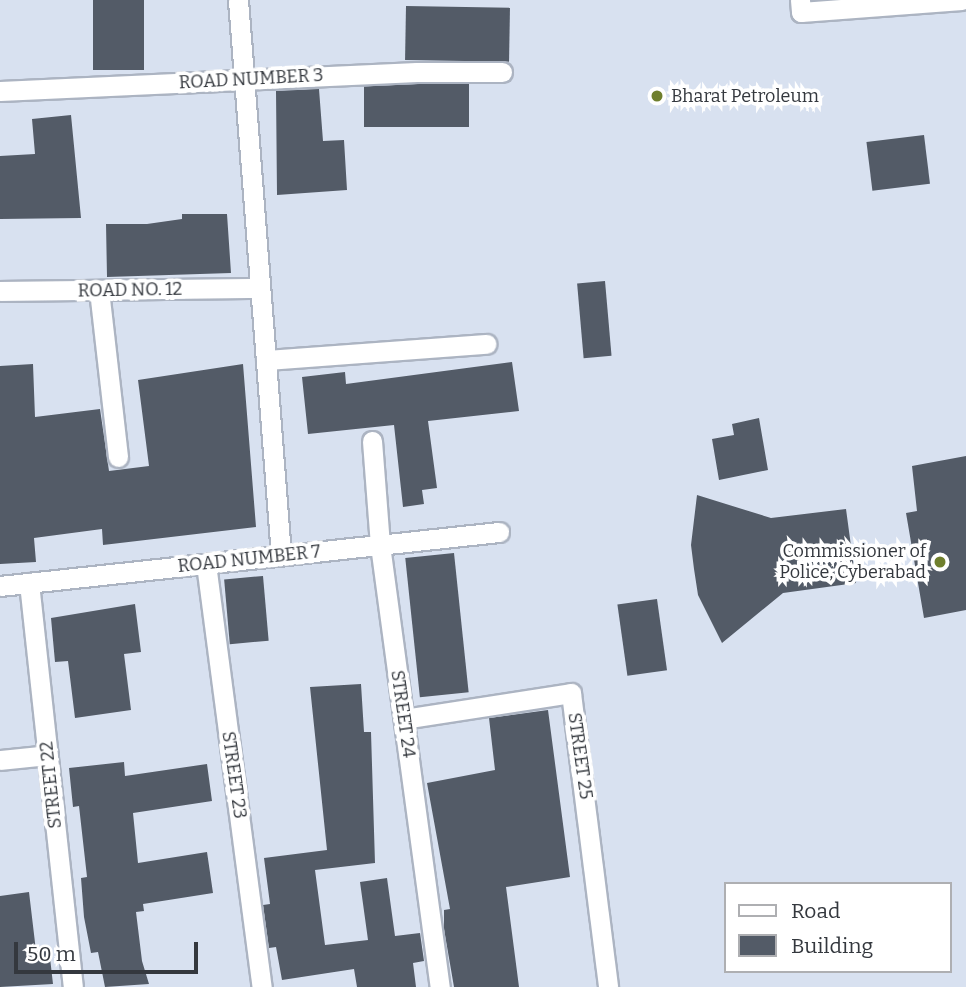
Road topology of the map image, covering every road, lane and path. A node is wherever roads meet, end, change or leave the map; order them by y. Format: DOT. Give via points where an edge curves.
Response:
graph roads {
  1 [pos="238,0"];
  2 [pos="962,0"];
  3 [pos="800,6"];
  4 [pos="502,72"];
  5 [pos="244,80"];
  6 [pos="0,91"];
  7 [pos="260,288"];
  8 [pos="99,290"];
  9 [pos="0,291"];
  10 [pos="486,344"];
  11 [pos="266,360"];
  12 [pos="372,441"];
  13 [pos="118,457"];
  14 [pos="499,532"];
  15 [pos="380,545"];
  16 [pos="281,555"];
  17 [pos="206,564"];
  18 [pos="29,583"];
  19 [pos="0,586"];
  20 [pos="404,719"];
  21 [pos="48,755"];
  22 [pos="0,760"];
  23 [pos="73,987"];
  24 [pos="262,987"];
  25 [pos="440,987"];
  26 [pos="608,987"];
  1 -- 5 [label="street"];
  2 -- 3 [label="street"];
  4 -- 5 [label="street, ROAD NUMBER 3"];
  5 -- 6 [label="street, ROAD NUMBER 3"];
  5 -- 7 [label="street"];
  7 -- 8 [label="street, ROAD NO. 12"];
  7 -- 11 [label="street"];
  8 -- 9 [label="street, ROAD NO. 12"];
  8 -- 13 [label="street"];
  10 -- 11 [label="street"];
  11 -- 16 [label="street"];
  12 -- 15 [label="street, STREET 24"];
  14 -- 15 [label="street, ROAD NUMBER 7"];
  15 -- 16 [label="street, ROAD NUMBER 7"];
  15 -- 20 [label="street, STREET 24"];
  16 -- 17 [label="street, ROAD NUMBER 7"];
  17 -- 18 [label="street, ROAD NUMBER 7"];
  17 -- 24 [label="street, STREET 23"];
  18 -- 19 [label="street, ROAD NUMBER 7"];
  18 -- 21 [label="street, STREET 22"];
  20 -- 25 [label="street, STREET 24"];
  20 -- 26 [label="street, STREET 25" via="571,693"];
  21 -- 22 [label="street"];
  21 -- 23 [label="street, STREET 22"];
}
